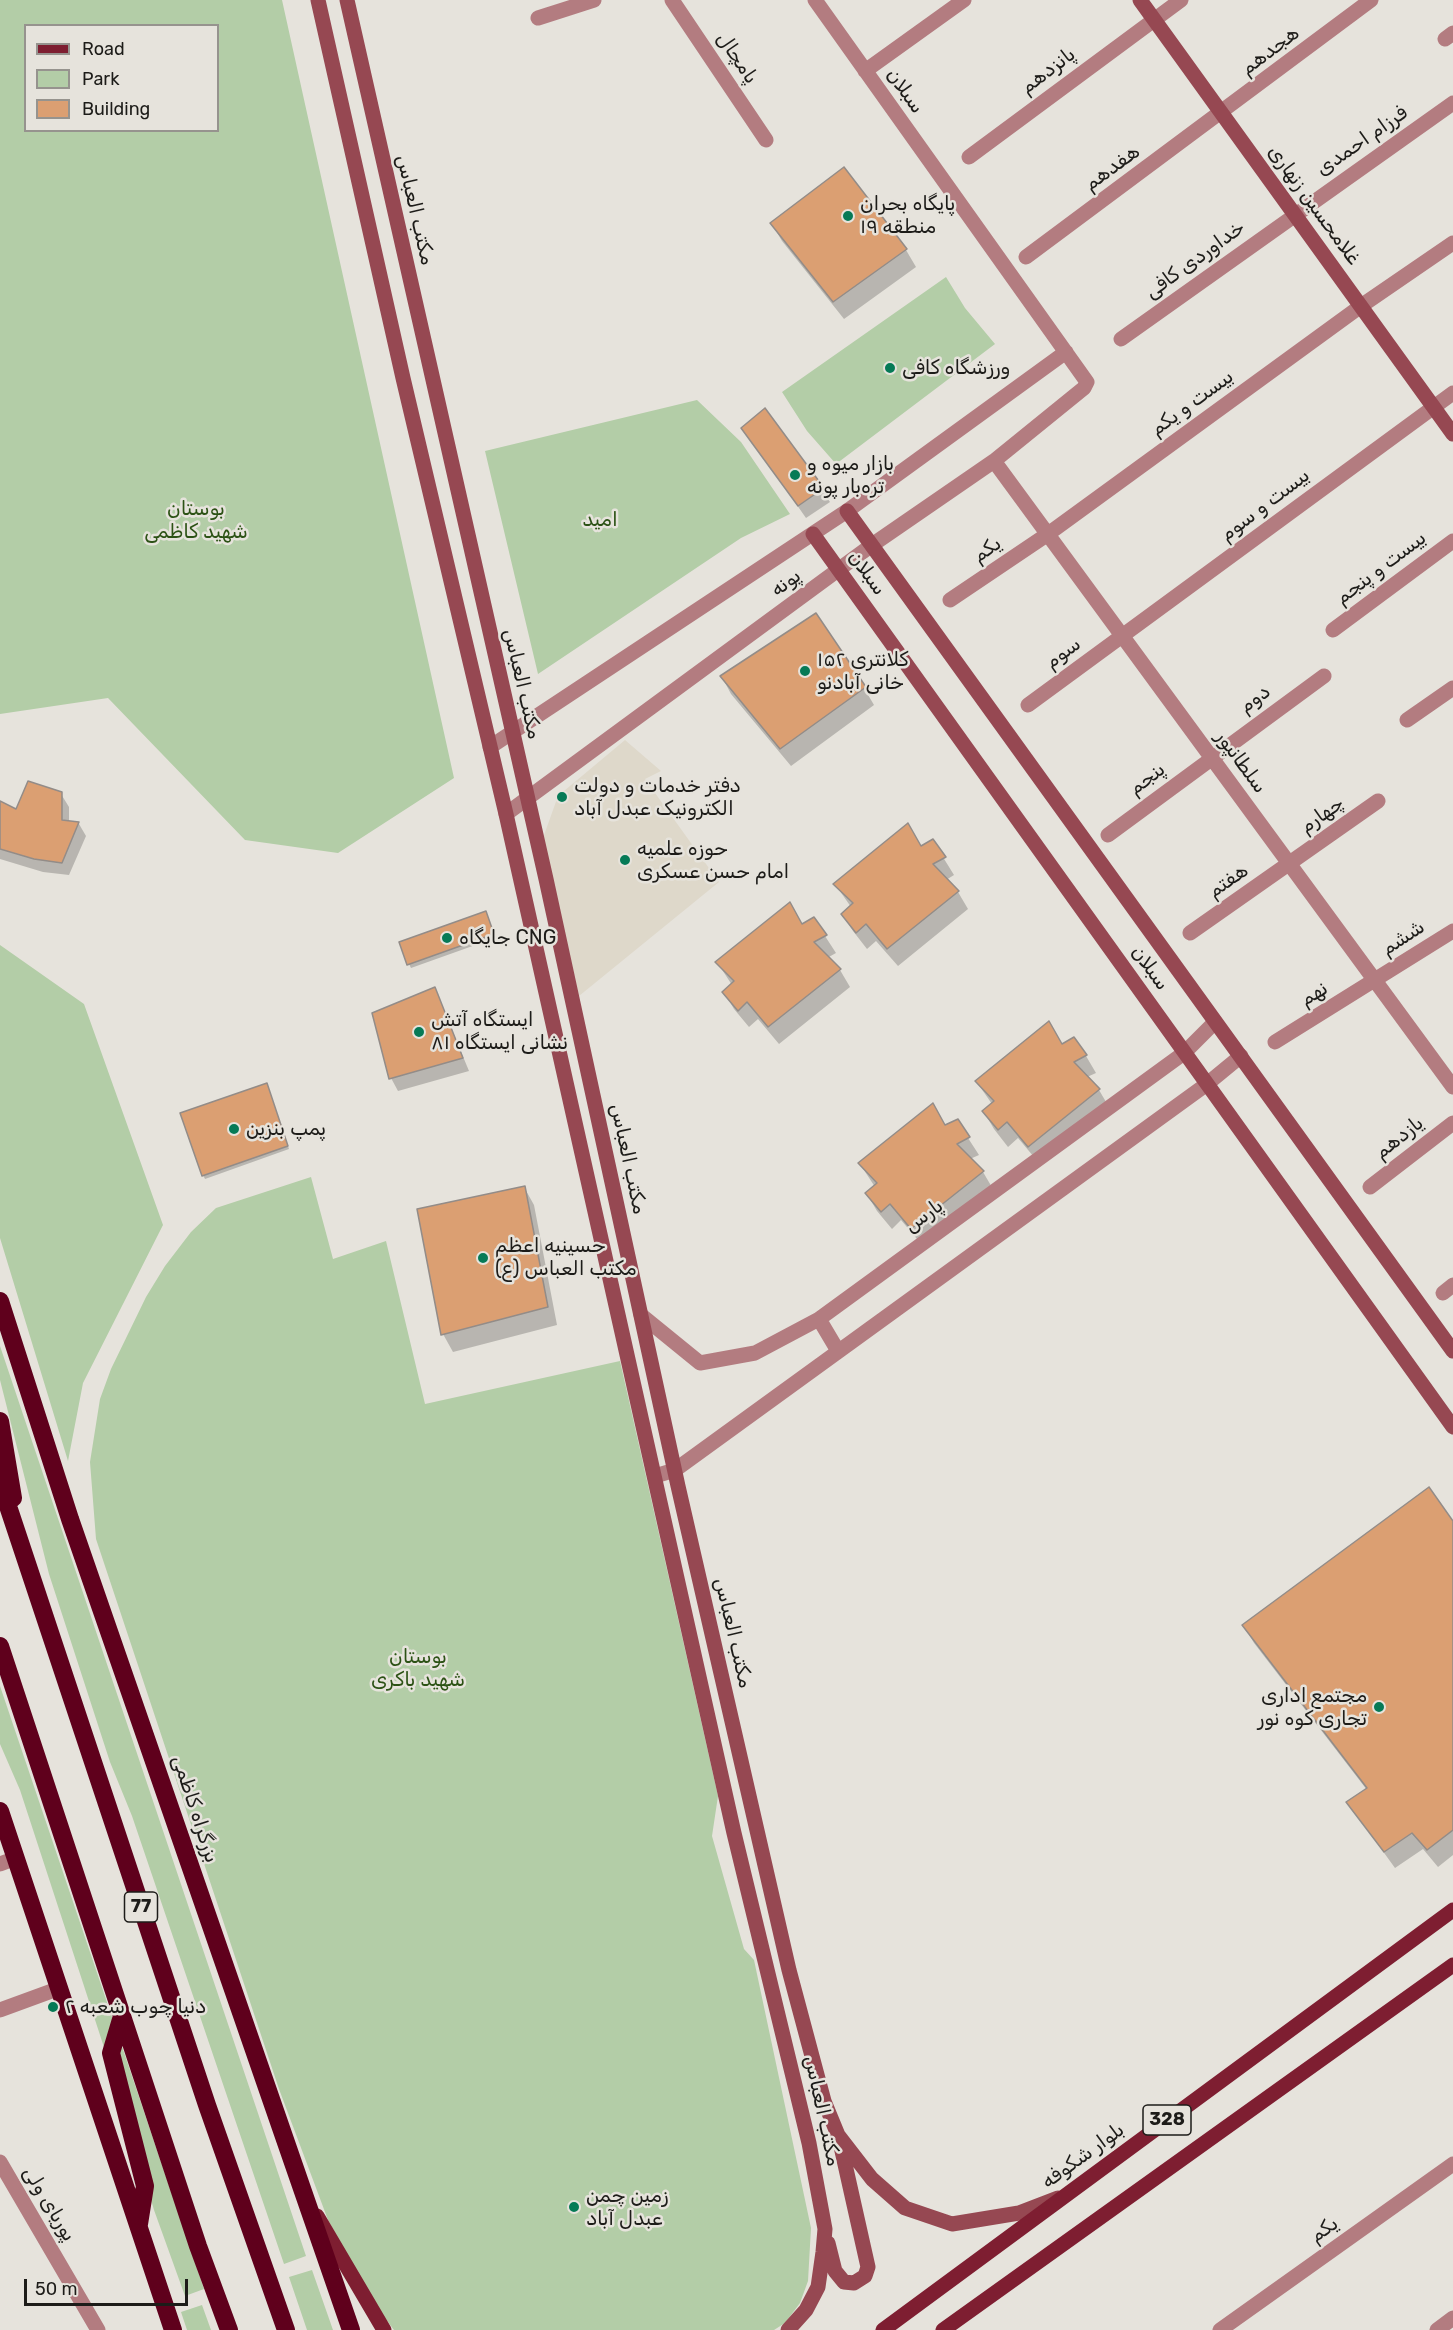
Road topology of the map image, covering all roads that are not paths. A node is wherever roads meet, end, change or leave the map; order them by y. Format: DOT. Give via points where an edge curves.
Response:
graph roads {
  1 [pos="594,0"];
  2 [pos="672,0"];
  3 [pos="815,0"];
  4 [pos="964,0"];
  5 [pos="1140,0"];
  6 [pos="1181,0"];
  7 [pos="1371,0"];
  8 [pos="347,3"];
  9 [pos="319,5"];
  10 [pos="538,18"];
  11 [pos="1153,18"];
  12 [pos="865,71"];
  13 [pos="1453,103"];
  14 [pos="1222,113"];
  15 [pos="766,140"];
  16 [pos="969,157"];
  17 [pos="1294,214"];
  18 [pos="1453,243"];
  19 [pos="1026,257"];
  20 [pos="1361,306"];
  21 [pos="1121,339"];
  22 [pos="1066,352"];
  23 [pos="1087,382"];
  24 [pos="1453,393"];
  25 [pos="1433,406"];
  26 [pos="1453,434"];
  27 [pos="994,461"];
  28 [pos="847,511"];
  29 [pos="813,534"];
  30 [pos="1048,534"];
  31 [pos="1453,541"];
  32 [pos="872,545"];
  33 [pos="838,570"];
  34 [pos="950,600"];
  35 [pos="1333,630"];
  36 [pos="1123,636"];
  37 [pos="1324,676"];
  38 [pos="1453,688"];
  39 [pos="1028,705"];
  40 [pos="1407,720"];
  41 [pos="512,733"];
  42 [pos="490,747"];
  43 [pos="1211,757"];
  44 [pos="527,800"];
  45 [pos="1378,801"];
  46 [pos="506,814"];
  47 [pos="1108,835"];
  48 [pos="1289,864"];
  49 [pos="1453,931"];
  50 [pos="1190,933"];
  51 [pos="563,962"];
  52 [pos="540,968"];
  53 [pos="1375,981"];
  54 [pos="1215,1022"];
  55 [pos="1275,1042"];
  56 [pos="1185,1053"];
  57 [pos="1240,1056"];
  58 [pos="1207,1084"];
  59 [pos="1453,1087"];
  60 [pos="1453,1123"];
  61 [pos="1370,1187"];
  62 [pos="0,1301"];
  63 [pos="641,1315"];
  64 [pos="819,1319"];
  65 [pos="838,1351"];
  66 [pos="1453,1351"];
  67 [pos="0,1421"];
  68 [pos="1453,1427"];
  69 [pos="675,1470"];
  70 [pos="655,1476"];
  71 [pos="0,1482"];
  72 [pos="18,1532"];
  73 [pos="0,1646"];
  74 [pos="0,1811"];
  75 [pos="8,1861"];
  76 [pos="1453,1910"];
  77 [pos="1453,1965"];
  78 [pos="60,1988"];
  79 [pos="0,2010"];
  80 [pos="122,2016"];
  81 [pos="838,2134"];
  82 [pos="0,2162"];
  83 [pos="1453,2164"];
  84 [pos="298,2183"];
  85 [pos="1063,2197"];
  86 [pos="139,2229"];
  87 [pos="825,2229"];
  88 [pos="1453,2318"];
  89 [pos="882,2329"];
  90 [pos="98,2330"];
  91 [pos="172,2330"];
  92 [pos="229,2330"];
  93 [pos="286,2330"];
  94 [pos="351,2330"];
  95 [pos="384,2330"];
  96 [pos="789,2330"];
  97 [pos="943,2330"];
  98 [pos="1220,2330"];
  99 [pos="1437,2330"];
  1 -- 10 [label="street"];
  2 -- 15 [label="street, پامچال"];
  3 -- 12 [label="street, سبلان"];
  4 -- 12 [label="street"];
  5 -- 11 [label="main road, غلامحسین زنهاری"];
  6 -- 11 [label="street, پانزدهم"];
  7 -- 14 [label="street, هجدهم"];
  8 -- 9 [label="main road"];
  8 -- 41 [label="main road, مکتب العباس"];
  9 -- 42 [label="main road, مکتب العباس"];
  11 -- 14 [label="main road, غلامحسین زنهاری"];
  11 -- 16 [label="street, پانزدهم"];
  12 -- 22 [label="street, سبلان"];
  13 -- 17 [label="street, فرزام احمدی"];
  14 -- 17 [label="main road, غلامحسین زنهاری"];
  14 -- 19 [label="street, هفدهم"];
  17 -- 20 [label="main road, غلامحسین زنهاری"];
  17 -- 21 [label="street, خداوردی کافی"];
  18 -- 20 [label="street, بیست و یکم"];
  20 -- 25 [label="main road, غلامحسین زنهاری"];
  20 -- 30 [label="street, بیست و یکم"];
  22 -- 23 [label="street, سبلان"];
  22 -- 28 [label="street, پونه"];
  23 -- 27 [label="street, پونه"];
  24 -- 25 [label="street, بیست و سوم"];
  25 -- 26 [label="main road, غلامحسین زنهاری"];
  25 -- 36 [label="street, بیست و سوم"];
  27 -- 30 [label="street, سلطانپور"];
  27 -- 32 [label="street, پونه"];
  28 -- 29 [label="street, پونه"];
  28 -- 32 [label="main road, سبلان"];
  29 -- 33 [label="main road, سبلان"];
  29 -- 41 [label="street, پونه"];
  30 -- 34 [label="street, یکم"];
  30 -- 36 [label="street, سلطانپور"];
  31 -- 35 [label="street, بیست و پنجم"];
  32 -- 33 [label="street, پونه"];
  32 -- 54 [label="main road, سبلان"];
  33 -- 44 [label="street, پونه"];
  33 -- 56 [label="main road, سبلان"];
  36 -- 39 [label="street, سوم"];
  36 -- 43 [label="street, سلطانپور"];
  37 -- 43 [label="street, دوم"];
  38 -- 40 [label="street"];
  41 -- 42 [label="street, پونه"];
  41 -- 44 [label="main road, مکتب العباس"];
  42 -- 46 [label="main road, مکتب العباس"];
  43 -- 47 [label="street, پنجم"];
  43 -- 48 [label="street, سلطانپور"];
  44 -- 46 [label="street, پونه"];
  44 -- 51 [label="main road, مکتب العباس"];
  45 -- 48 [label="street, چهارم"];
  46 -- 52 [label="main road, مکتب العباس"];
  48 -- 50 [label="street, هفتم"];
  48 -- 53 [label="street, سلطانپور"];
  49 -- 53 [label="street, ششم"];
  51 -- 52 [label="main road"];
  51 -- 63 [label="main road, مکتب العباس"];
  52 -- 70 [label="main road, مکتب العباس"];
  53 -- 55 [label="street, نهم"];
  53 -- 59 [label="street, سلطانپور"];
  54 -- 56 [label="street, پارس"];
  54 -- 57 [label="main road, سبلان"];
  56 -- 58 [label="main road, سبلان"];
  56 -- 64 [label="street, پارس"];
  57 -- 58 [label="street"];
  57 -- 66 [label="main road, سبلان"];
  58 -- 65 [label="street"];
  58 -- 68 [label="main road, سبلان"];
  60 -- 61 [label="street, یازدهم"];
  62 -- 84 [label="highway, بزرگراه کاظمی" via="70,1519"];
  63 -- 64 [label="street, پارس" via="700,1363 755,1353"];
  63 -- 69 [label="main road, مکتب العباس"];
  64 -- 65 [label="street"];
  65 -- 69 [label="street"];
  67 -- 72 [label="highway"];
  69 -- 70 [label="street"];
  69 -- 81 [label="main road, مکتب العباس" via="789,1970 824,2101"];
  70 -- 87 [label="main road, مکتب العباس" via="734,1833 809,2144"];
  71 -- 72 [label="highway, 77"];
  72 -- 93 [label="highway, 77" via="207,2105"];
  73 -- 80 [label="highway"];
  74 -- 75 [label="highway"];
  75 -- 78 [label="highway"];
  76 -- 85 [label="main road, بلوار شکوفه / 328"];
  77 -- 97 [label="main road, 328"];
  78 -- 79 [label="street"];
  78 -- 86 [label="highway"];
  80 -- 86 [label="highway" via="111,2053 146,2186"];
  80 -- 92 [label="highway"];
  81 -- 85 [label="main road, مکتب العباس" via="872,2180 905,2208 952,2224 1019,2213"];
  81 -- 87 [label="main road" via="868,2267 865,2276 854,2283 839,2277"];
  82 -- 90 [label="street, پوریای ولی"];
  83 -- 98 [label="street, یکم"];
  84 -- 94 [label="highway, بزرگراه کاظمی"];
  84 -- 95 [label="main road"];
  85 -- 89 [label="main road, بلوار شکوفه / 328"];
  86 -- 91 [label="highway"];
  87 -- 96 [label="main road, مکتب العباس" via="818,2287"];
  88 -- 99 [label="street"];
}
